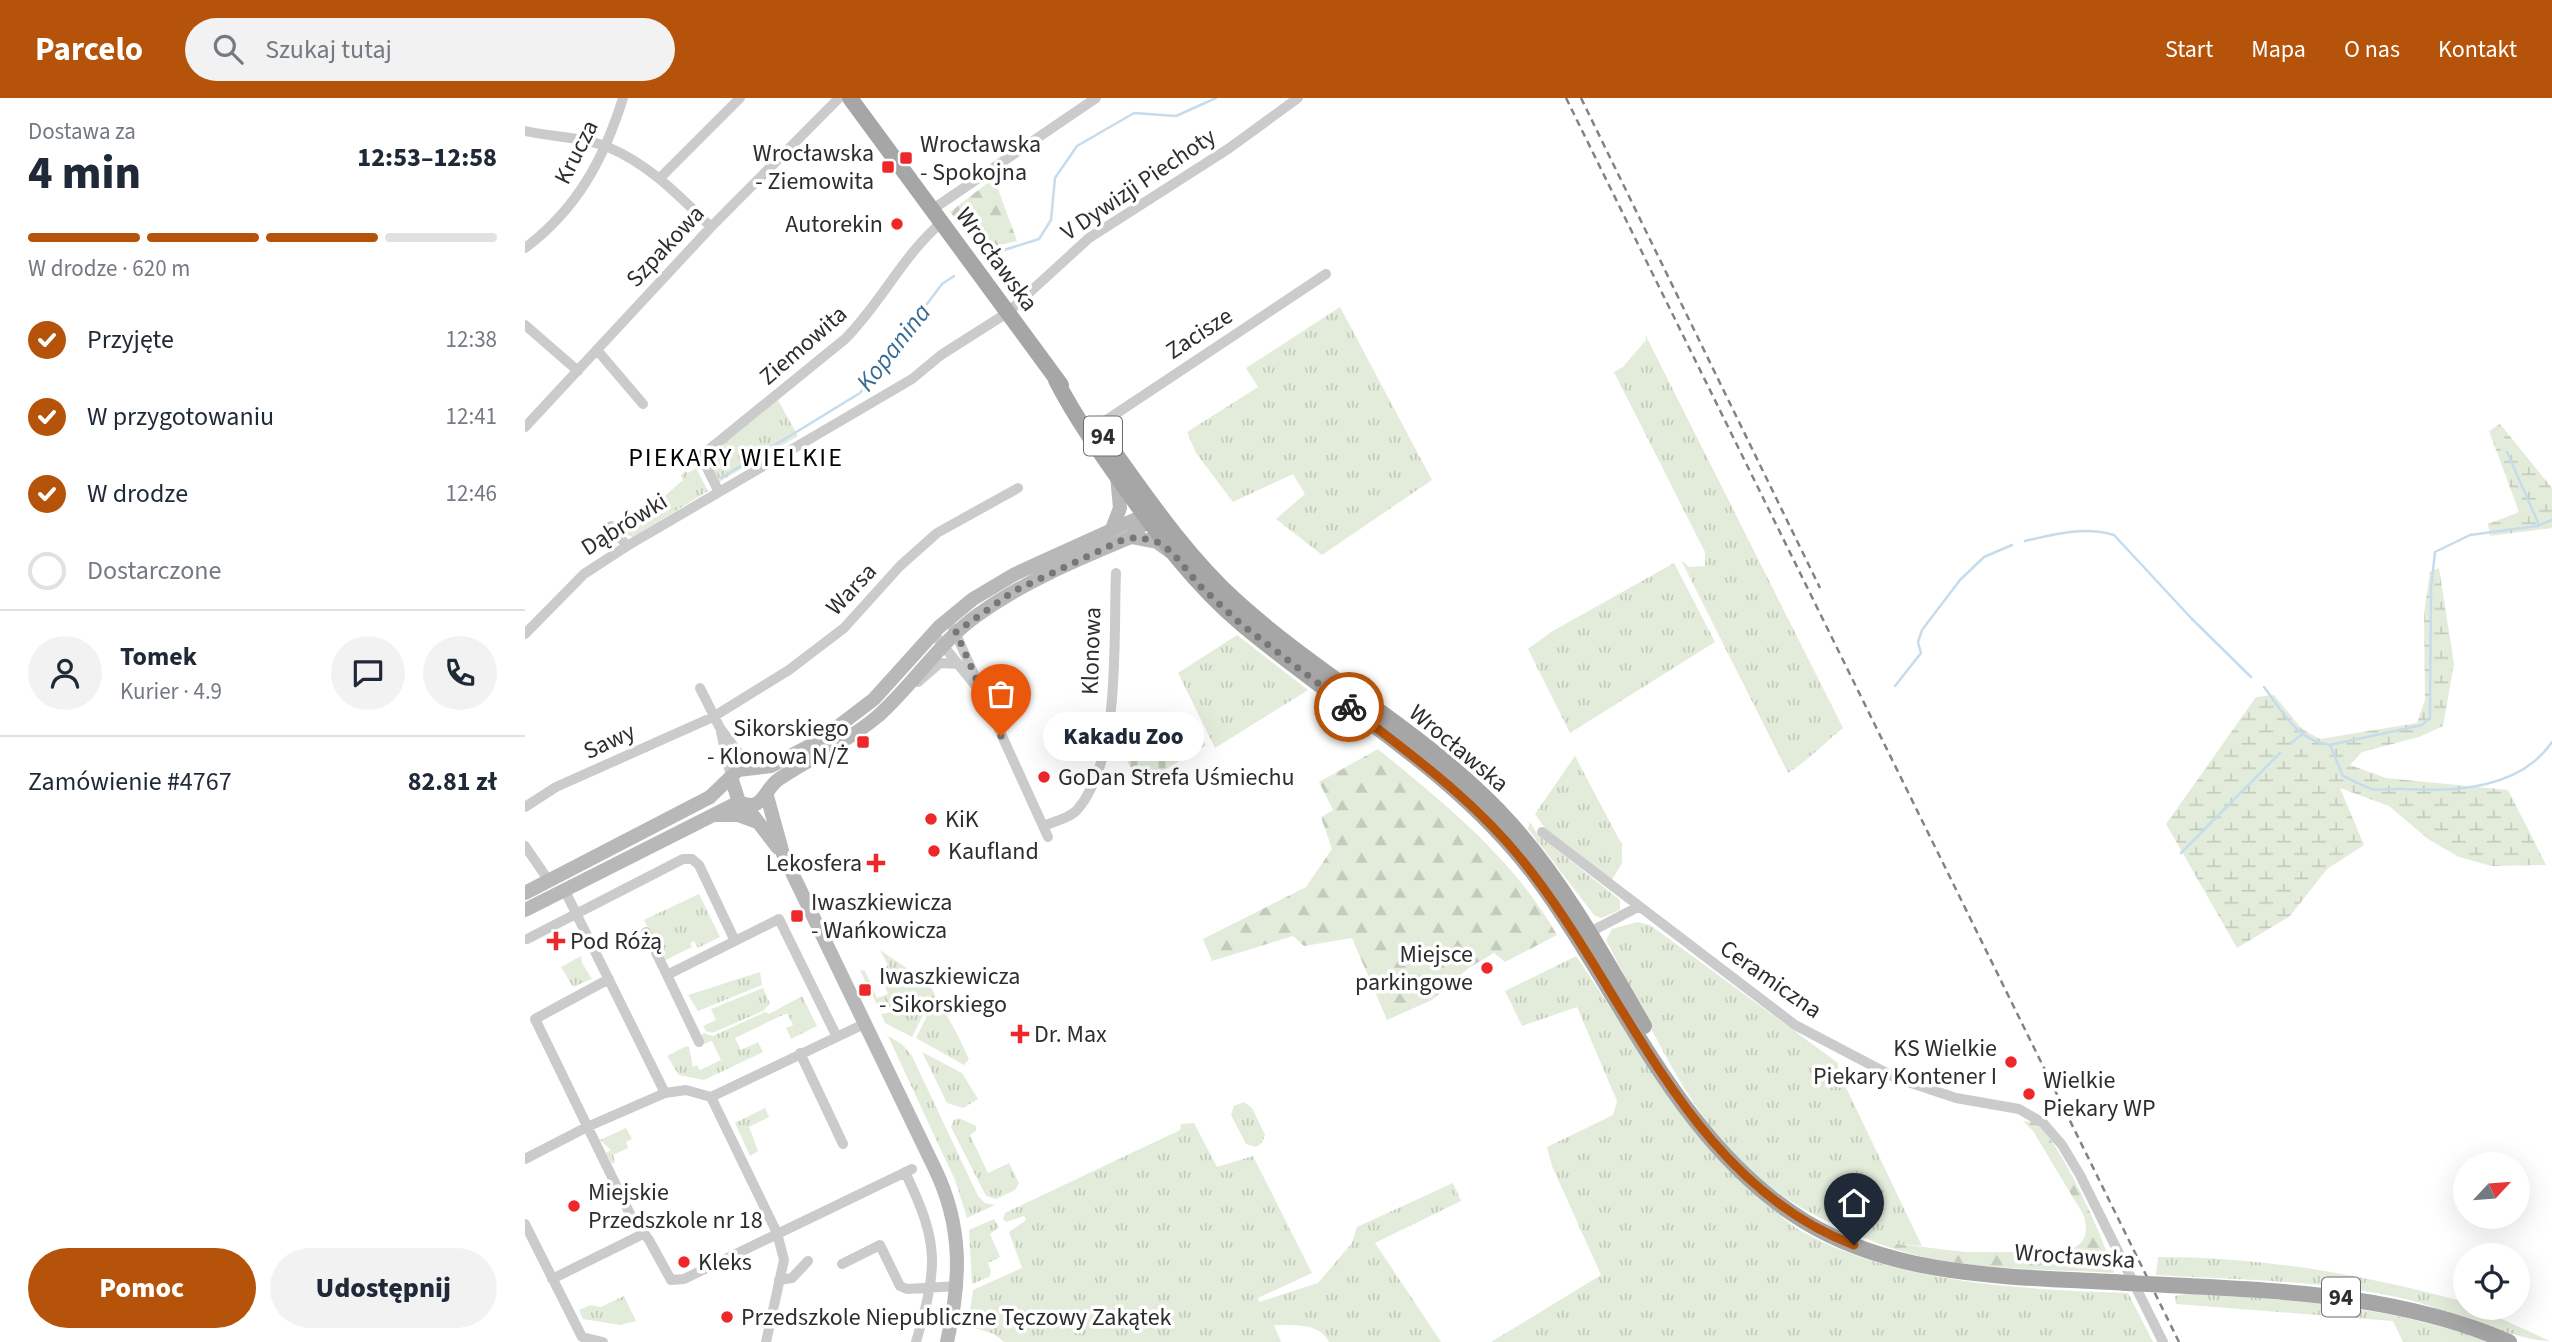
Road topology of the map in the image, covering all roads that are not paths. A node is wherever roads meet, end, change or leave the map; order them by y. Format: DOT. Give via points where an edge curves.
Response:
graph roads {
  1 [pos="623,98"];
  2 [pos="740,98"];
  3 [pos="839,98"];
  4 [pos="850,98"];
  5 [pos="1095,98"];
  6 [pos="1298,98"];
  7 [pos="525,131"];
  8 [pos="607,146"];
  9 [pos="660,178"];
  10 [pos="937,216"];
  11 [pos="711,227"];
  12 [pos="525,248"];
  13 [pos="1326,274"];
  14 [pos="1007,313"];
  15 [pos="525,326"];
  16 [pos="597,350"];
  17 [pos="578,371"];
  18 [pos="1056,380"];
  19 [pos="643,404"];
  20 [pos="525,427"];
  21 [pos="1096,427"];
  22 [pos="1117,476"];
  23 [pos="1018,488"];
  24 [pos="718,490"];
  25 [pos="1146,496"];
  26 [pos="1146,518"];
  27 [pos="611,526"];
  28 [pos="1112,529"];
  29 [pos="1174,532"];
  30 [pos="1131,537"];
  31 [pos="627,546"];
  32 [pos="1172,552"];
  33 [pos="1115,573"];
  34 [pos="952,626"];
  35 [pos="525,634"];
  36 [pos="938,639"];
  37 [pos="958,664"];
  38 [pos="700,688"];
  39 [pos="980,691"];
  40 [pos="900,693"];
  41 [pos="713,717"];
  42 [pos="720,728"];
  43 [pos="752,768"];
  44 [pos="731,777"];
  45 [pos="767,795"];
  46 [pos="742,803"];
  47 [pos="525,807"];
  48 [pos="708,816"];
  49 [pos="759,823"];
  50 [pos="1043,827"];
  51 [pos="1542,832"];
  52 [pos="1048,837"];
  53 [pos="525,846"];
  54 [pos="783,853"];
  55 [pos="549,881"];
  56 [pos="564,889"];
  57 [pos="525,893"];
  58 [pos="1638,907"];
  59 [pos="525,909"];
  60 [pos="577,914"];
  61 [pos="646,932"];
  62 [pos="1590,932"];
  63 [pos="527,939"];
  64 [pos="735,942"];
  65 [pos="667,975"];
  66 [pos="609,979"];
  67 [pos="864,1024"];
  68 [pos="836,1035"];
  69 [pos="697,1039"];
  70 [pos="800,1053"];
  71 [pos="665,1093"];
  72 [pos="711,1097"];
  73 [pos="1689,1108"];
  74 [pos="587,1127"];
  75 [pos="843,1144"];
  76 [pos="525,1159"];
  77 [pos="525,1224"];
  78 [pos="645,1233"];
  79 [pos="777,1233"];
  80 [pos="808,1261"];
  81 [pos="842,1264"];
  82 [pos="552,1279"];
  83 [pos="779,1280"];
  84 [pos="932,1285"];
  85 [pos="958,1286"];
  86 [pos="580,1340"];
  87 [pos="603,1342"];
  88 [pos="766,1342"];
  89 [pos="916,1342"];
  90 [pos="947,1342"];
  91 [pos="2163,1342"];
  92 [pos="2509,1342"];
  1 -- 8 [label="street, Krucza"];
  2 -- 9 [label="street"];
  3 -- 11 [label="street, Szpakowa"];
  4 -- 10 [label="main road, Wrocławska / 94"];
  5 -- 10 [label="street"];
  6 -- 14 [label="street, V Dywizji Piechoty" via="1089,238"];
  7 -- 8 [label="street"];
  8 -- 9 [label="street"];
  8 -- 12 [label="street, Krucza" via="576,199"];
  9 -- 11 [label="street"];
  10 -- 14 [label="main road, Wrocławska / 94"];
  10 -- 24 [label="street, Ziemowita" via="845,339 701,456"];
  11 -- 16 [label="street, Szpakowa"];
  13 -- 21 [label="street, Zacisze"];
  14 -- 18 [label="main road, Wrocławska / 94"];
  14 -- 24 [label="street, Dąbrówki" via="912,379"];
  15 -- 17 [label="street"];
  16 -- 17 [label="street, Szpakowa"];
  16 -- 19 [label="street"];
  17 -- 20 [label="street, Szpakowa"];
  18 -- 21 [label="main road, Wrocławska / 94"];
  18 -- 22 [label="main road, Wrocławska / 94"];
  21 -- 25 [label="main road, Wrocławska / 94"];
  22 -- 26 [label="main road, Wrocławska / 94"];
  22 -- 28 [label="street" via="1120,508"];
  23 -- 41 [label="street, Warsa" via="937,533 821,648"];
  24 -- 31 [label="street, Dąbrówki"];
  25 -- 26 [label="street"];
  25 -- 29 [label="main road, Wrocławska / 94"];
  26 -- 28 [label="street"];
  26 -- 29 [label="street"];
  26 -- 30 [label="street"];
  26 -- 32 [label="main road, Wrocławska / 94"];
  27 -- 31 [label="street"];
  28 -- 34 [label="street" via="1002,581"];
  29 -- 62 [label="main road, Wrocławska / 94" via="1237,601 1478,790 1544,863"];
  30 -- 32 [label="street" via="1157,542"];
  30 -- 34 [label="street"];
  31 -- 35 [label="street, Dąbrówki" via="584,575"];
  32 -- 73 [label="main road, Wrocławska / 94" via="1241,624 1441,778 1498,832 1555,904"];
  33 -- 50 [label="street, Klonowa" via="1109,736 1089,792 1075,813"];
  34 -- 36 [label="street"];
  34 -- 39 [label="street"];
  36 -- 37 [label="street"];
  36 -- 40 [label="street"];
  36 -- 43 [label="street" via="840,727 777,763"];
  37 -- 39 [label="street"];
  37 -- 40 [label="street" via="940,663"];
  38 -- 41 [label="street"];
  39 -- 50 [label="street"];
  40 -- 45 [label="street" via="858,732 777,780"];
  41 -- 42 [label="street"];
  41 -- 47 [label="street, Sawy" via="556,787"];
  42 -- 43 [label="street"];
  42 -- 44 [label="street"];
  43 -- 44 [label="street" via="738,770"];
  43 -- 45 [label="street" via="765,777"];
  44 -- 46 [label="street"];
  44 -- 55 [label="street" via="710,797"];
  45 -- 46 [label="street" via="755,804"];
  45 -- 54 [label="street"];
  46 -- 48 [label="street"];
  46 -- 49 [label="street"];
  48 -- 49 [label="street" via="741,815"];
  48 -- 56 [label="street"];
  49 -- 54 [label="street"];
  50 -- 52 [label="street"];
  51 -- 58 [label="street, Ceramiczna"];
  53 -- 55 [label="street"];
  54 -- 67 [label="street"];
  55 -- 57 [label="street"];
  56 -- 59 [label="street"];
  56 -- 60 [label="street"];
  58 -- 62 [label="street"];
  58 -- 91 [label="street, Ceramiczna" via="1795,1025 1846,1053 1926,1089 2019,1109 2043,1123 2080,1175"];
  60 -- 63 [label="street"];
  60 -- 64 [label="street" via="683,859 692,859"];
  60 -- 66 [label="street"];
  61 -- 65 [label="street"];
  62 -- 73 [label="main road, Wrocławska / 94"];
  64 -- 65 [label="street"];
  64 -- 68 [label="street" via="779,919"];
  65 -- 69 [label="street"];
  66 -- 71 [label="street"];
  66 -- 74 [label="street" via="535,1019"];
  67 -- 68 [label="street"];
  67 -- 85 [label="street" via="948,1199 957,1238"];
  68 -- 70 [label="street"];
  70 -- 72 [label="street"];
  70 -- 75 [label="street"];
  71 -- 72 [label="street" via="686,1090"];
  71 -- 74 [label="street"];
  72 -- 79 [label="street"];
  73 -- 92 [label="main road, Wrocławska / 94, bridge" via="1727,1158 1766,1194 1837,1239 1902,1262 1940,1269 2314,1294 2381,1303 2457,1322"];
  74 -- 76 [label="street"];
  74 -- 78 [label="street" via="631,1216"];
  77 -- 82 [label="street"];
  78 -- 79 [label="street" via="671,1280 684,1279"];
  78 -- 82 [label="street"];
  79 -- 83 [label="street" via="784,1260"];
  79 -- 84 [label="street" via="909,1171 930,1229"];
  80 -- 83 [label="street" via="792,1278"];
  81 -- 84 [label="street" via="880,1245 900,1286"];
  82 -- 86 [label="street"];
  83 -- 88 [label="street"];
  84 -- 85 [label="street"];
  84 -- 89 [label="street"];
  85 -- 90 [label="street"];
  86 -- 87 [label="street"];
}
